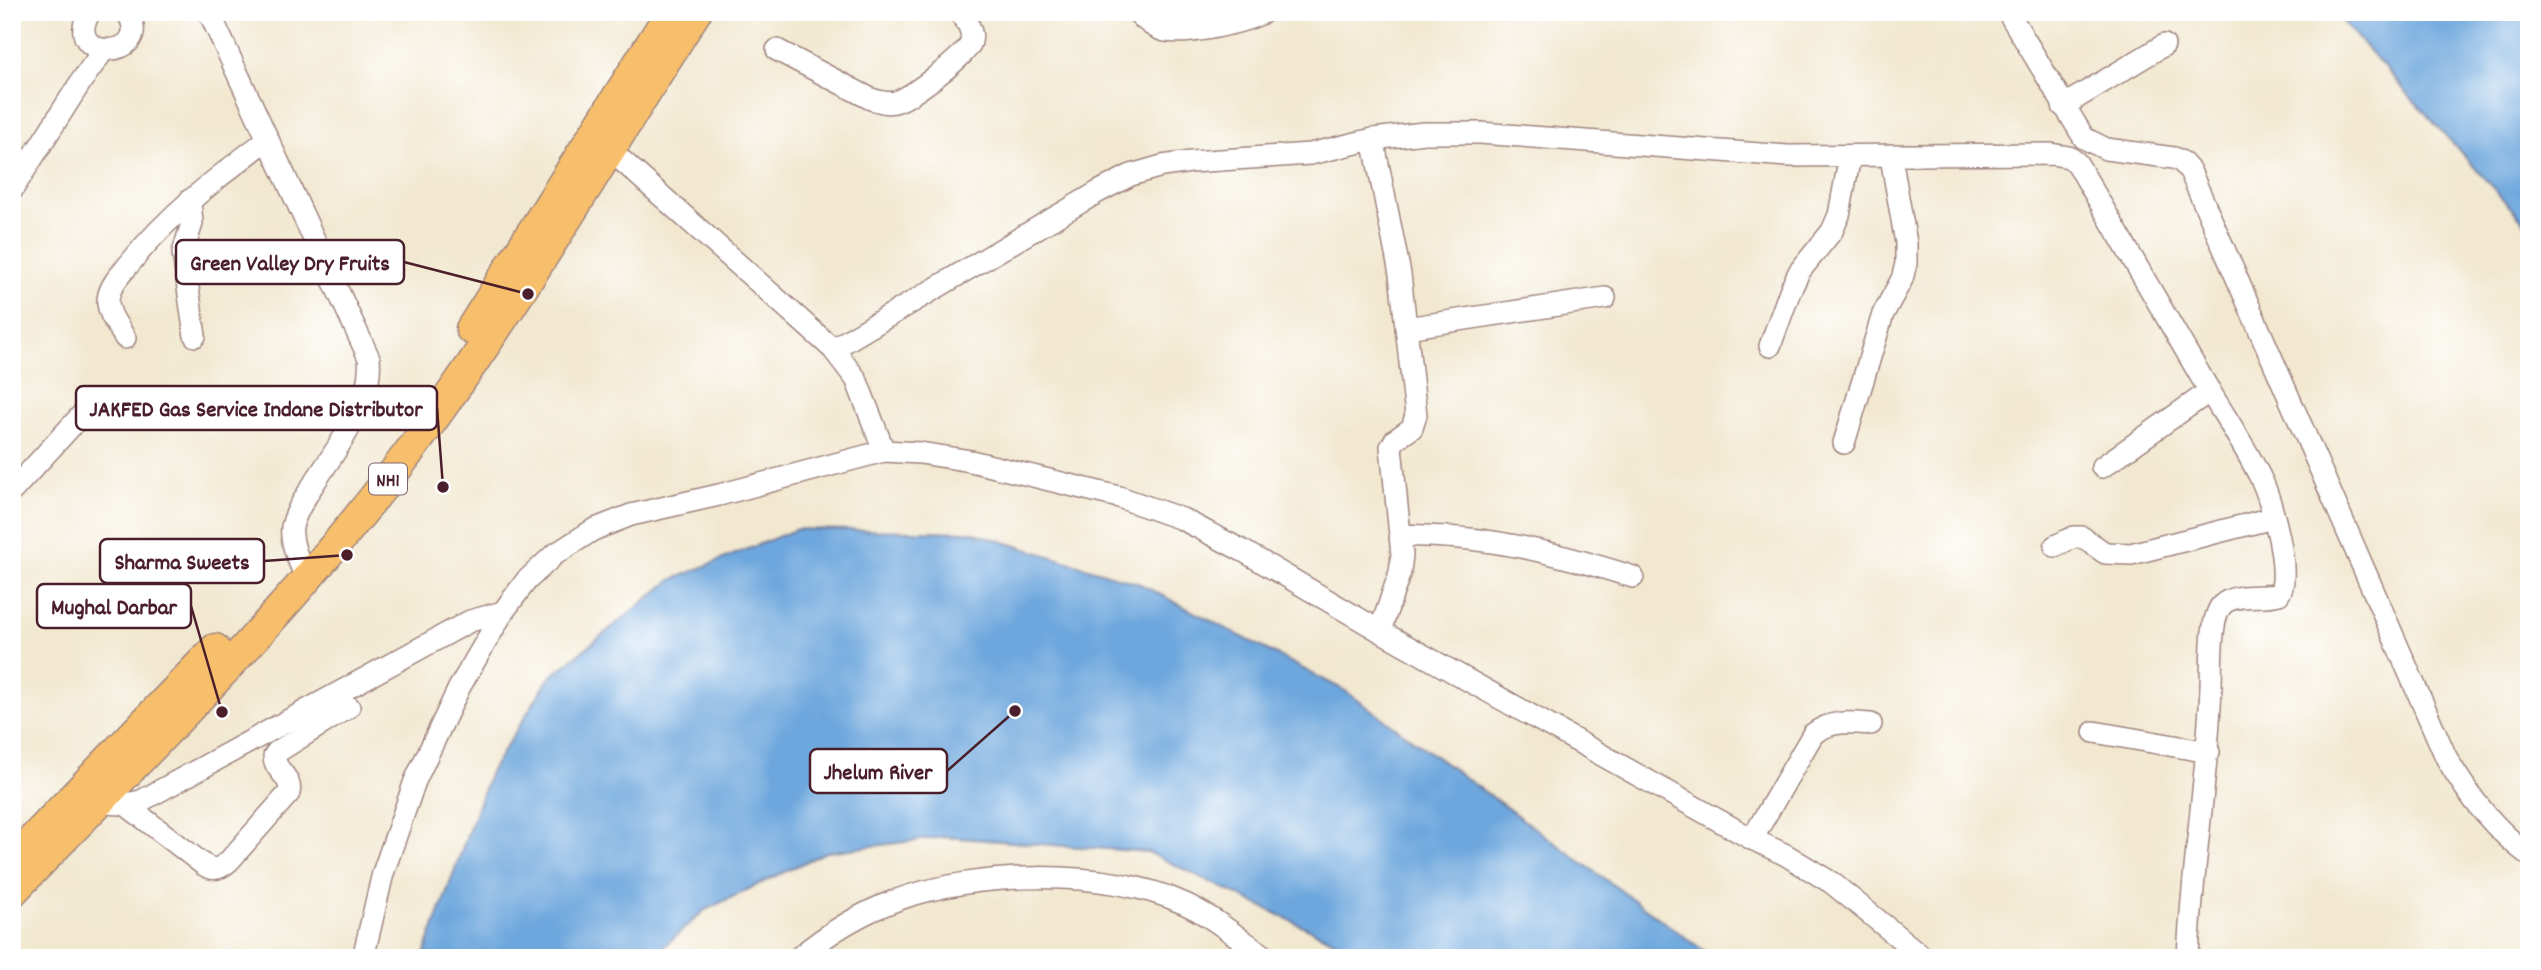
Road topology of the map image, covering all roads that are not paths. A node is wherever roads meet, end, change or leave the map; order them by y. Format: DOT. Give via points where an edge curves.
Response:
graph roads {
  1 [pos="209,12"];
  2 [pos="671,12"];
  3 [pos="696,12"];
  4 [pos="959,12"];
  5 [pos="1137,12"];
  6 [pos="1264,12"];
  7 [pos="2008,12"];
  8 [pos="131,13"];
  9 [pos="84,15"];
  10 [pos="2164,45"];
  11 [pos="777,50"];
  12 [pos="103,51"];
  13 [pos="2063,106"];
  14 [pos="268,139"];
  15 [pos="1373,139"];
  16 [pos="609,149"];
  17 [pos="1850,156"];
  18 [pos="1891,157"];
  19 [pos="12,190"];
  20 [pos="190,200"];
  21 [pos="1605,299"];
  22 [pos="1406,328"];
  23 [pos="195,336"];
  24 [pos="125,338"];
  25 [pos="1770,346"];
  26 [pos="832,349"];
  27 [pos="2210,391"];
  28 [pos="87,409"];
  29 [pos="1844,443"];
  30 [pos="884,451"];
  31 [pos="2102,467"];
  32 [pos="12,491"];
  33 [pos="2273,517"];
  34 [pos="1400,535"];
  35 [pos="2055,546"];
  36 [pos="302,568"];
  37 [pos="1633,577"];
  38 [pos="503,612"];
  39 [pos="1380,631"];
  40 [pos="349,707"];
  41 [pos="1871,724"];
  42 [pos="2094,732"];
  43 [pos="2209,752"];
  44 [pos="111,803"];
  45 [pos="1752,839"];
  46 [pos="2529,855"];
  47 [pos="12,861"];
  48 [pos="12,892"];
  49 [pos="363,958"];
  50 [pos="798,958"];
  51 [pos="1268,958"];
  52 [pos="1924,958"];
  53 [pos="2188,958"];
  1 -- 14 [label="street"];
  2 -- 36 [label="highway, NH1" via="453,356"];
  3 -- 16 [label="highway, NH1"];
  4 -- 11 [label="street" via="971,31 968,49 898,101 871,99"];
  5 -- 6 [label="street" via="1153,27 1177,32 1228,24"];
  7 -- 13 [label="street"];
  8 -- 12 [label="street" via="130,38 119,49"];
  9 -- 12 [label="street" via="86,36"];
  10 -- 13 [label="street"];
  12 -- 19 [label="street"];
  13 -- 46 [label="street" via="2078,131 2092,143 2174,158 2190,172 2446,757 2465,788"];
  14 -- 20 [label="street"];
  14 -- 36 [label="street" via="364,346 370,374 367,391 292,528"];
  15 -- 17 [label="street" via="1424,132 1479,132 1787,156"];
  15 -- 22 [label="street"];
  15 -- 26 [label="street" via="1310,153 1191,162 1131,175"];
  16 -- 26 [label="street"];
  16 -- 36 [label="highway, NH1" via="456,387 393,473"];
  17 -- 18 [label="street"];
  17 -- 25 [label="street" via="1839,215 1799,272"];
  18 -- 27 [label="street" via="2069,157 2077,163"];
  18 -- 29 [label="street" via="1906,264 1883,314"];
  20 -- 23 [label="street" via="192,223 183,253"];
  20 -- 24 [label="street" via="114,283 110,312"];
  21 -- 22 [label="street"];
  22 -- 34 [label="street" via="1416,415 1412,428 1391,447"];
  26 -- 30 [label="street" via="856,379"];
  27 -- 31 [label="street"];
  27 -- 33 [label="street" via="2247,449"];
  28 -- 32 [label="street"];
  30 -- 38 [label="street" via="631,515 593,530 554,555 526,581"];
  30 -- 39 [label="street" via="971,461 1119,497 1182,519"];
  33 -- 35 [label="street" via="2131,554 2105,553 2078,536"];
  33 -- 43 [label="street" via="2281,547 2282,591 2274,596 2234,599 2218,613"];
  34 -- 37 [label="street" via="1469,538 1521,547"];
  34 -- 39 [label="street" via="1400,572"];
  36 -- 44 [label="highway, NH1"];
  36 -- 47 [label="highway, NH1" via="228,636"];
  38 -- 44 [label="street" via="470,621 141,801"];
  38 -- 49 [label="street" via="415,781 383,873"];
  39 -- 45 [label="street"];
  40 -- 44 [label="street" via="277,752 275,765 289,781 289,793 218,869 204,865"];
  41 -- 45 [label="street" via="1832,723 1813,734"];
  42 -- 43 [label="street"];
  43 -- 53 [label="street" via="2190,903"];
  44 -- 48 [label="highway, NH1"];
  45 -- 52 [label="street" via="1832,883"];
  50 -- 51 [label="street" via="851,920 894,901 944,886 1046,877 1098,881 1162,895 1195,908"];
}
